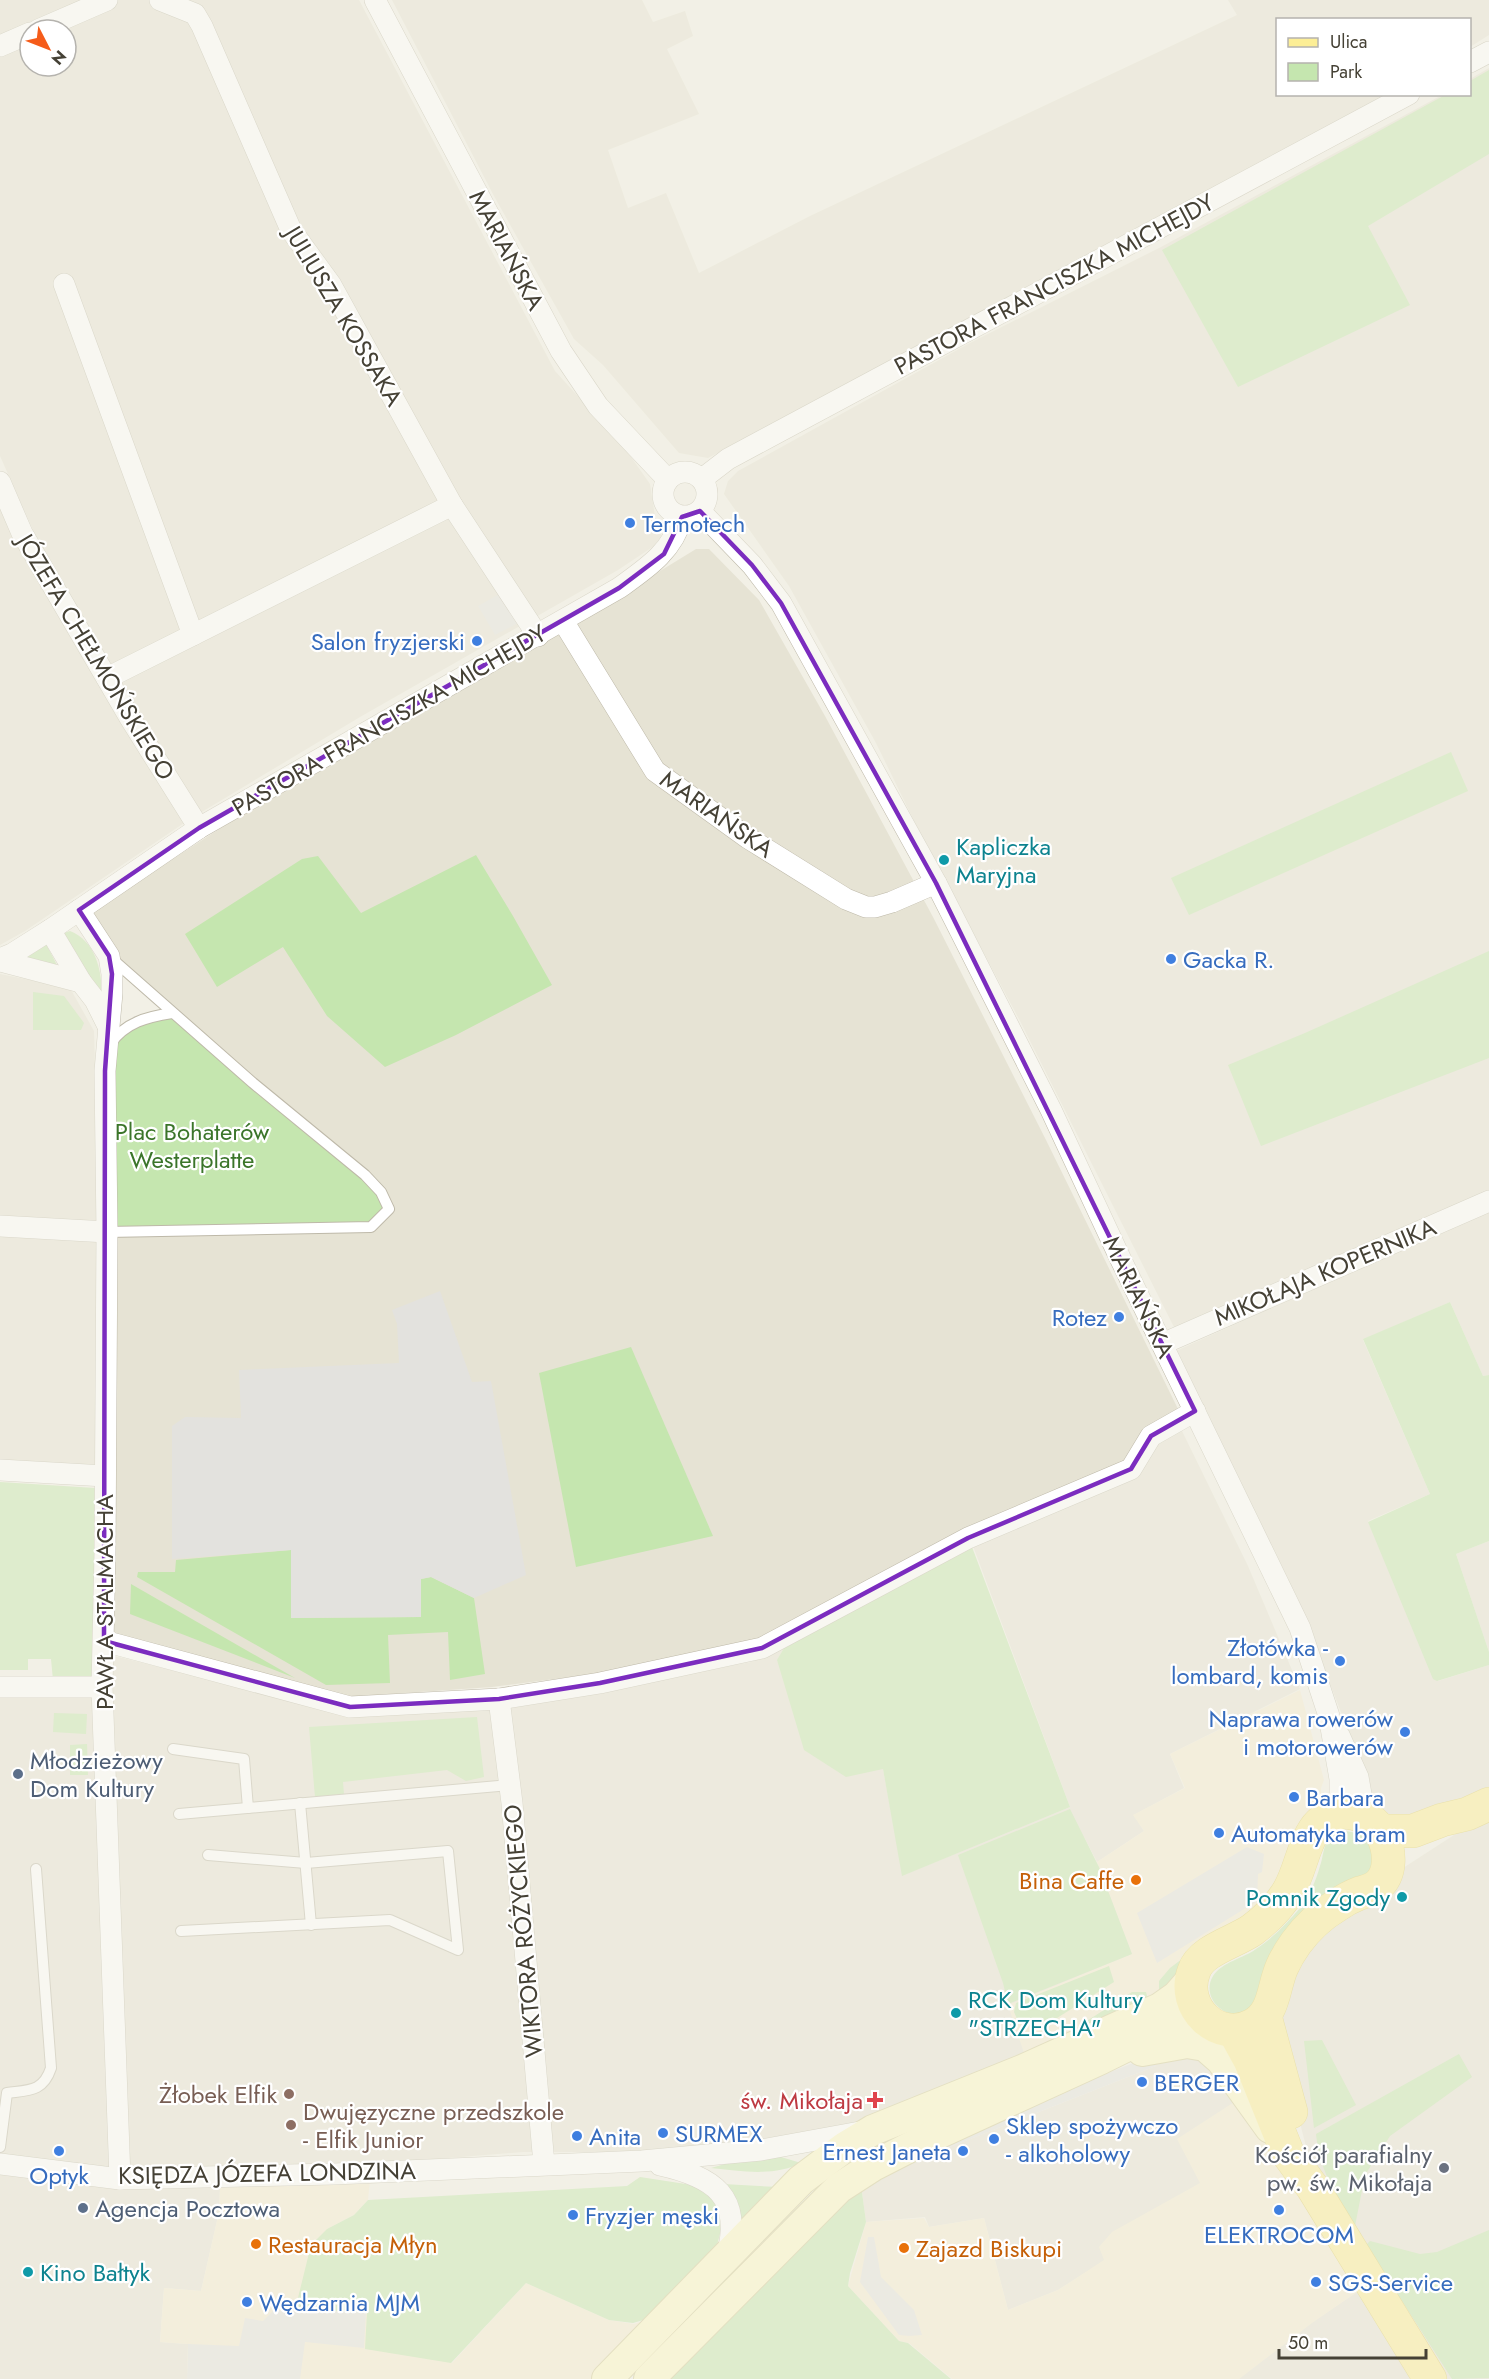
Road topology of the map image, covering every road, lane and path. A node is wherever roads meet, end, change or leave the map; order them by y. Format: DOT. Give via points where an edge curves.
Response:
graph roads {
  1 [pos="107,0"];
  2 [pos="160,0"];
  3 [pos="375,0"];
  4 [pos="66,18"];
  5 [pos="18,38"];
  6 [pos="0,46"];
  7 [pos="1489,52"];
  8 [pos="1471,61"];
  9 [pos="1405,96"];
  10 [pos="64,284"];
  11 [pos="702,479"];
  12 [pos="668,480"];
  13 [pos="0,482"];
  14 [pos="452,506"];
  15 [pos="691,514"];
  16 [pos="563,621"];
  17 [pos="193,635"];
  18 [pos="538,636"];
  19 [pos="107,678"];
  20 [pos="199,828"];
  21 [pos="936,883"];
  22 [pos="79,910"];
  23 [pos="50,930"];
  24 [pos="109,956"];
  25 [pos="0,960"];
  26 [pos="81,982"];
  27 [pos="172,1013"];
  28 [pos="108,1026"];
  29 [pos="106,1051"];
  30 [pos="1489,1201"];
  31 [pos="0,1226"];
  32 [pos="107,1232"];
  33 [pos="1162,1344"];
  34 [pos="1195,1411"];
  35 [pos="0,1470"];
  36 [pos="105,1476"];
  37 [pos="104,1641"];
  38 [pos="0,1687"];
  39 [pos="102,1687"];
  40 [pos="500,1699"];
  41 [pos="1329,1716"];
  42 [pos="173,1749"];
  43 [pos="510,1785"];
  44 [pos="300,1803"];
  45 [pos="248,1808"];
  46 [pos="1478,1809"];
  47 [pos="179,1814"];
  48 [pos="1334,1814"];
  49 [pos="1375,1825"];
  50 [pos="208,1855"];
  51 [pos="306,1863"];
  52 [pos="1388,1867"];
  53 [pos="36,1869"];
  54 [pos="311,1924"];
  55 [pos="181,1931"];
  56 [pos="1191,1980"];
  57 [pos="1265,2016"];
  58 [pos="1221,2027"];
  59 [pos="1101,2059"];
  60 [pos="873,2130"];
  61 [pos="0,2147"];
  62 [pos="1288,2154"];
  63 [pos="642,2161"];
  64 [pos="0,2164"];
  65 [pos="544,2164"];
  66 [pos="120,2179"];
  67 [pos="1313,2188"];
  68 [pos="726,2256"];
  69 [pos="607,2379"];
  70 [pos="649,2379"];
  71 [pos="1430,2379"];
  1 -- 4 [label="street"];
  2 -- 14 [label="street, JULIUSZA KOSSAKA" via="195,14 202,26 291,230 331,285"];
  3 -- 12 [label="street, MARIAŃSKA" via="561,351 598,406"];
  5 -- 6 [label="street"];
  7 -- 8 [label="street"];
  9 -- 11 [label="street, PASTORA FRANCISZKA MICHEJDY" via="777,432 728,459"];
  10 -- 17 [label="street"];
  11 -- 12 [label="street" via="687,472"];
  11 -- 15 [label="street" via="707,498"];
  12 -- 15 [label="street" via="663,490 665,504 672,512"];
  13 -- 19 [label="street, JÓZEFA CHEŁMOŃSKIEGO" via="22,533"];
  14 -- 17 [label="street"];
  14 -- 18 [label="street, JULIUSZA KOSSAKA"];
  15 -- 16 [label="street, PASTORA FRANCISZKA MICHEJDY" via="664,554 619,588"];
  15 -- 21 [label="street, MARIAŃSKA" via="752,565 772,590"];
  16 -- 18 [label="street, PASTORA FRANCISZKA MICHEJDY"];
  16 -- 21 [label="street, MARIAŃSKA" via="655,771 748,838 846,899 866,907 892,902"];
  17 -- 19 [label="street"];
  18 -- 20 [label="street, PASTORA FRANCISZKA MICHEJDY"];
  19 -- 20 [label="street, JÓZEFA CHEŁMOŃSKIEGO"];
  20 -- 22 [label="street, PASTORA FRANCISZKA MICHEJDY"];
  21 -- 33 [label="street, MARIAŃSKA" via="1056,1120"];
  22 -- 23 [label="street, PASTORA FRANCISZKA MICHEJDY"];
  22 -- 24 [label="street, PAWŁA STALMACHA"];
  23 -- 25 [label="street, PASTORA FRANCISZKA MICHEJDY"];
  23 -- 26 [label="street"];
  24 -- 27 [label="lane"];
  24 -- 28 [label="street, PAWŁA STALMACHA" via="112,993"];
  25 -- 26 [label="street"];
  26 -- 28 [label="street"];
  27 -- 29 [label="lane" via="129,1025"];
  27 -- 32 [label="lane" via="365,1175 381,1192 389,1209 371,1227"];
  28 -- 29 [label="street, PAWŁA STALMACHA"];
  29 -- 32 [label="street, PAWŁA STALMACHA"];
  30 -- 33 [label="street, MIKOŁAJA KOPERNIKA"];
  31 -- 32 [label="street"];
  32 -- 36 [label="street, PAWŁA STALMACHA"];
  33 -- 34 [label="street, MARIAŃSKA"];
  34 -- 40 [label="street" via="1151,1436 1131,1469 968,1538 762,1648 600,1683"];
  34 -- 41 [label="street, MARIAŃSKA" via="1300,1628"];
  35 -- 36 [label="street"];
  36 -- 37 [label="street, PAWŁA STALMACHA"];
  37 -- 39 [label="street, PAWŁA STALMACHA"];
  37 -- 40 [label="street" via="350,1707"];
  38 -- 39 [label="street"];
  39 -- 66 [label="street, PAWŁA STALMACHA"];
  40 -- 43 [label="street, WIKTORA RÓŻYCKIEGO"];
  41 -- 48 [label="street, MARIAŃSKA" via="1340,1779"];
  41 -- 49 [label="street, MARIAŃSKA" via="1358,1777 1362,1800"];
  42 -- 45 [label="lane" via="244,1759"];
  43 -- 44 [label="lane"];
  43 -- 65 [label="street, WIKTORA RÓŻYCKIEGO"];
  44 -- 45 [label="lane"];
  44 -- 51 [label="lane"];
  45 -- 47 [label="lane"];
  46 -- 49 [label="main road" via="1413,1831"];
  46 -- 52 [label="main road"];
  48 -- 49 [label="main road" via="1356,1813"];
  48 -- 56 [label="main road" via="1310,1834 1293,1883 1274,1911 1202,1960"];
  49 -- 52 [label="main road" via="1388,1851"];
  50 -- 51 [label="lane"];
  51 -- 54 [label="lane"];
  51 -- 54 [label="lane" via="448,1851 458,1950 390,1920"];
  52 -- 57 [label="main road" via="1377,1887 1335,1906 1310,1926 1282,1967"];
  53 -- 61 [label="lane" via="51,2068 47,2081 34,2090 7,2092"];
  54 -- 55 [label="lane"];
  56 -- 58 [label="main road" via="1193,2000 1201,2016"];
  56 -- 60 [label="main road, KSIĘDZA JÓZEFA LONDZINA" via="1160,2008 1022,2070"];
  57 -- 58 [label="main road" via="1251,2026"];
  57 -- 67 [label="main road"];
  58 -- 59 [label="main road" via="1189,2021 1168,2026"];
  58 -- 62 [label="main road" via="1248,2054"];
  59 -- 62 [label="main road" via="1175,2044 1205,2046 1221,2060"];
  59 -- 70 [label="main road" via="920,2142 839,2188"];
  60 -- 63 [label="street, KSIĘDZA JÓZEFA LONDZINA" via="760,2150"];
  60 -- 68 [label="main road" via="813,2169"];
  62 -- 67 [label="main road"];
  63 -- 65 [label="street, KSIĘDZA JÓZEFA LONDZINA"];
  63 -- 68 [label="street, KSIĘDZA JÓZEFA LONDZINA" via="690,2173 718,2190 730,2215"];
  64 -- 66 [label="street, KSIĘDZA JÓZEFA LONDZINA"];
  65 -- 66 [label="street, KSIĘDZA JÓZEFA LONDZINA"];
  67 -- 71 [label="main road"];
  68 -- 69 [label="main road"];
}
